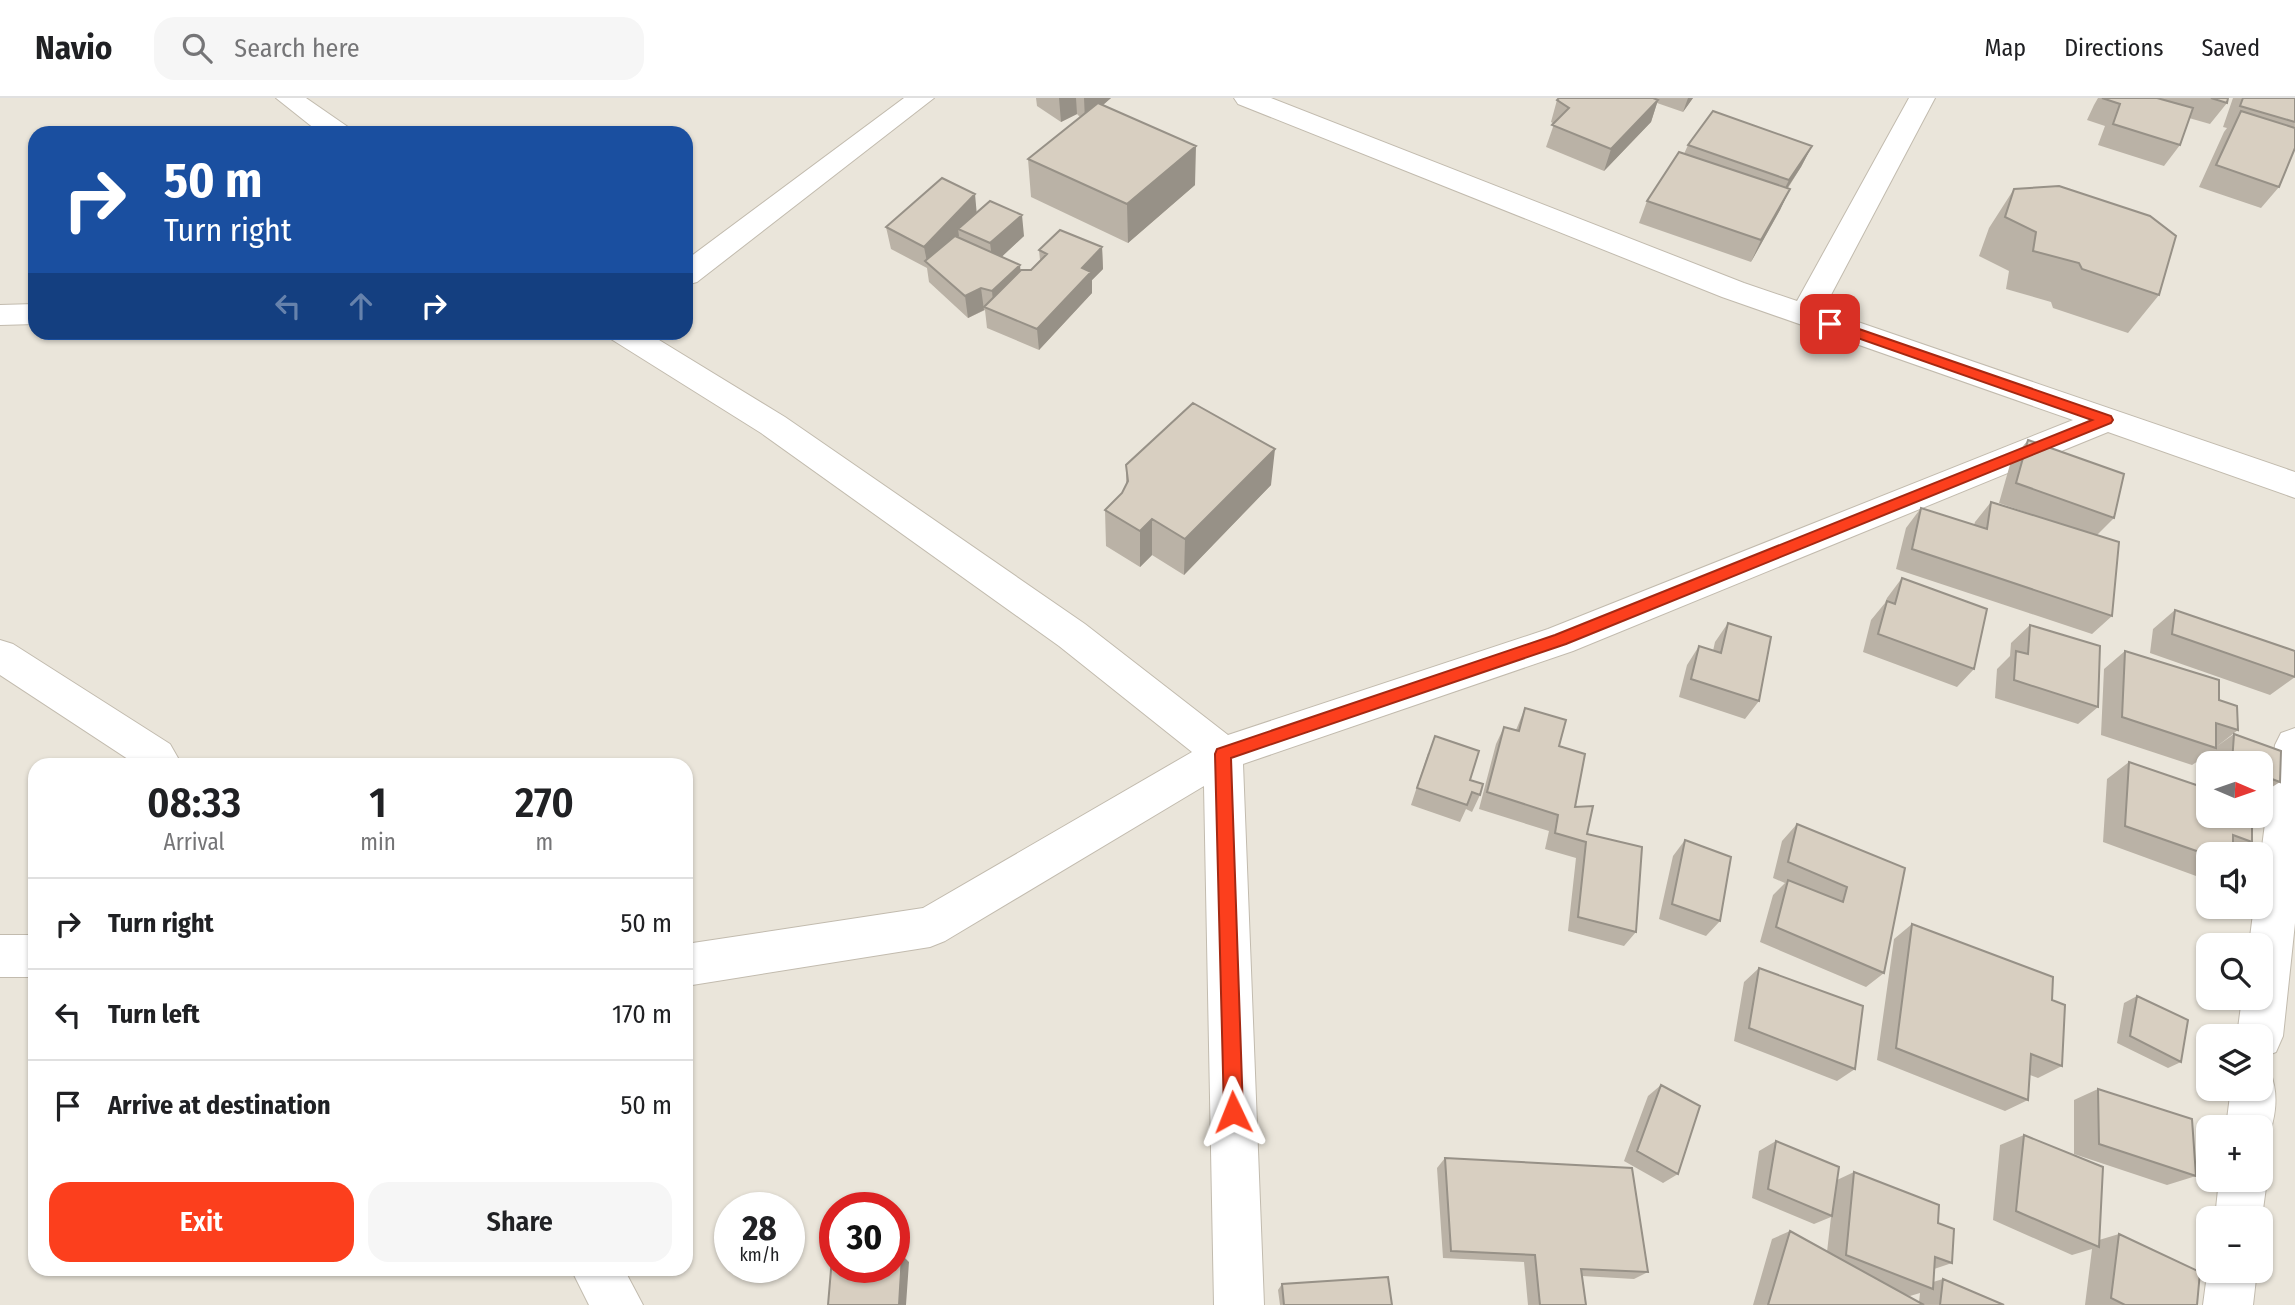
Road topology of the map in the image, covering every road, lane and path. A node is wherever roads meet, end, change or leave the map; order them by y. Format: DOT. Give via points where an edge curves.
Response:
graph roads {
  1 [pos="289,98"];
  2 [pos="921,98"];
  3 [pos="1247,98"];
  4 [pos="1922,98"];
  5 [pos="328,126"];
  6 [pos="693,270"];
  7 [pos="28,314"];
  8 [pos="0,315"];
  9 [pos="1805,315"];
  10 [pos="635,340"];
  11 [pos="2106,420"];
  12 [pos="2295,485"];
  13 [pos="0,655"];
  14 [pos="2295,745"];
  15 [pos="1223,754"];
  16 [pos="157,758"];
  17 [pos="0,956"];
  18 [pos="28,956"];
  19 [pos="693,964"];
  20 [pos="2261,1024"];
  21 [pos="600,1276"];
  22 [pos="2231,1283"];
  23 [pos="618,1305"];
  24 [pos="1239,1305"];
  25 [pos="2228,1305"];
  1 -- 5 [label="street"];
  2 -- 6 [label="street"];
  3 -- 9 [label="street"];
  4 -- 9 [label="street"];
  7 -- 8 [label="street"];
  9 -- 11 [label="street"];
  10 -- 15 [label="street" via="773,425 1072,635"];
  11 -- 12 [label="street"];
  11 -- 15 [label="street" via="1560,640"];
  13 -- 16 [label="street"];
  14 -- 20 [label="street"];
  15 -- 19 [label="street" via="930,926"];
  15 -- 24 [label="street"];
  17 -- 18 [label="street"];
  21 -- 23 [label="street"];
  22 -- 25 [label="street"];
}
